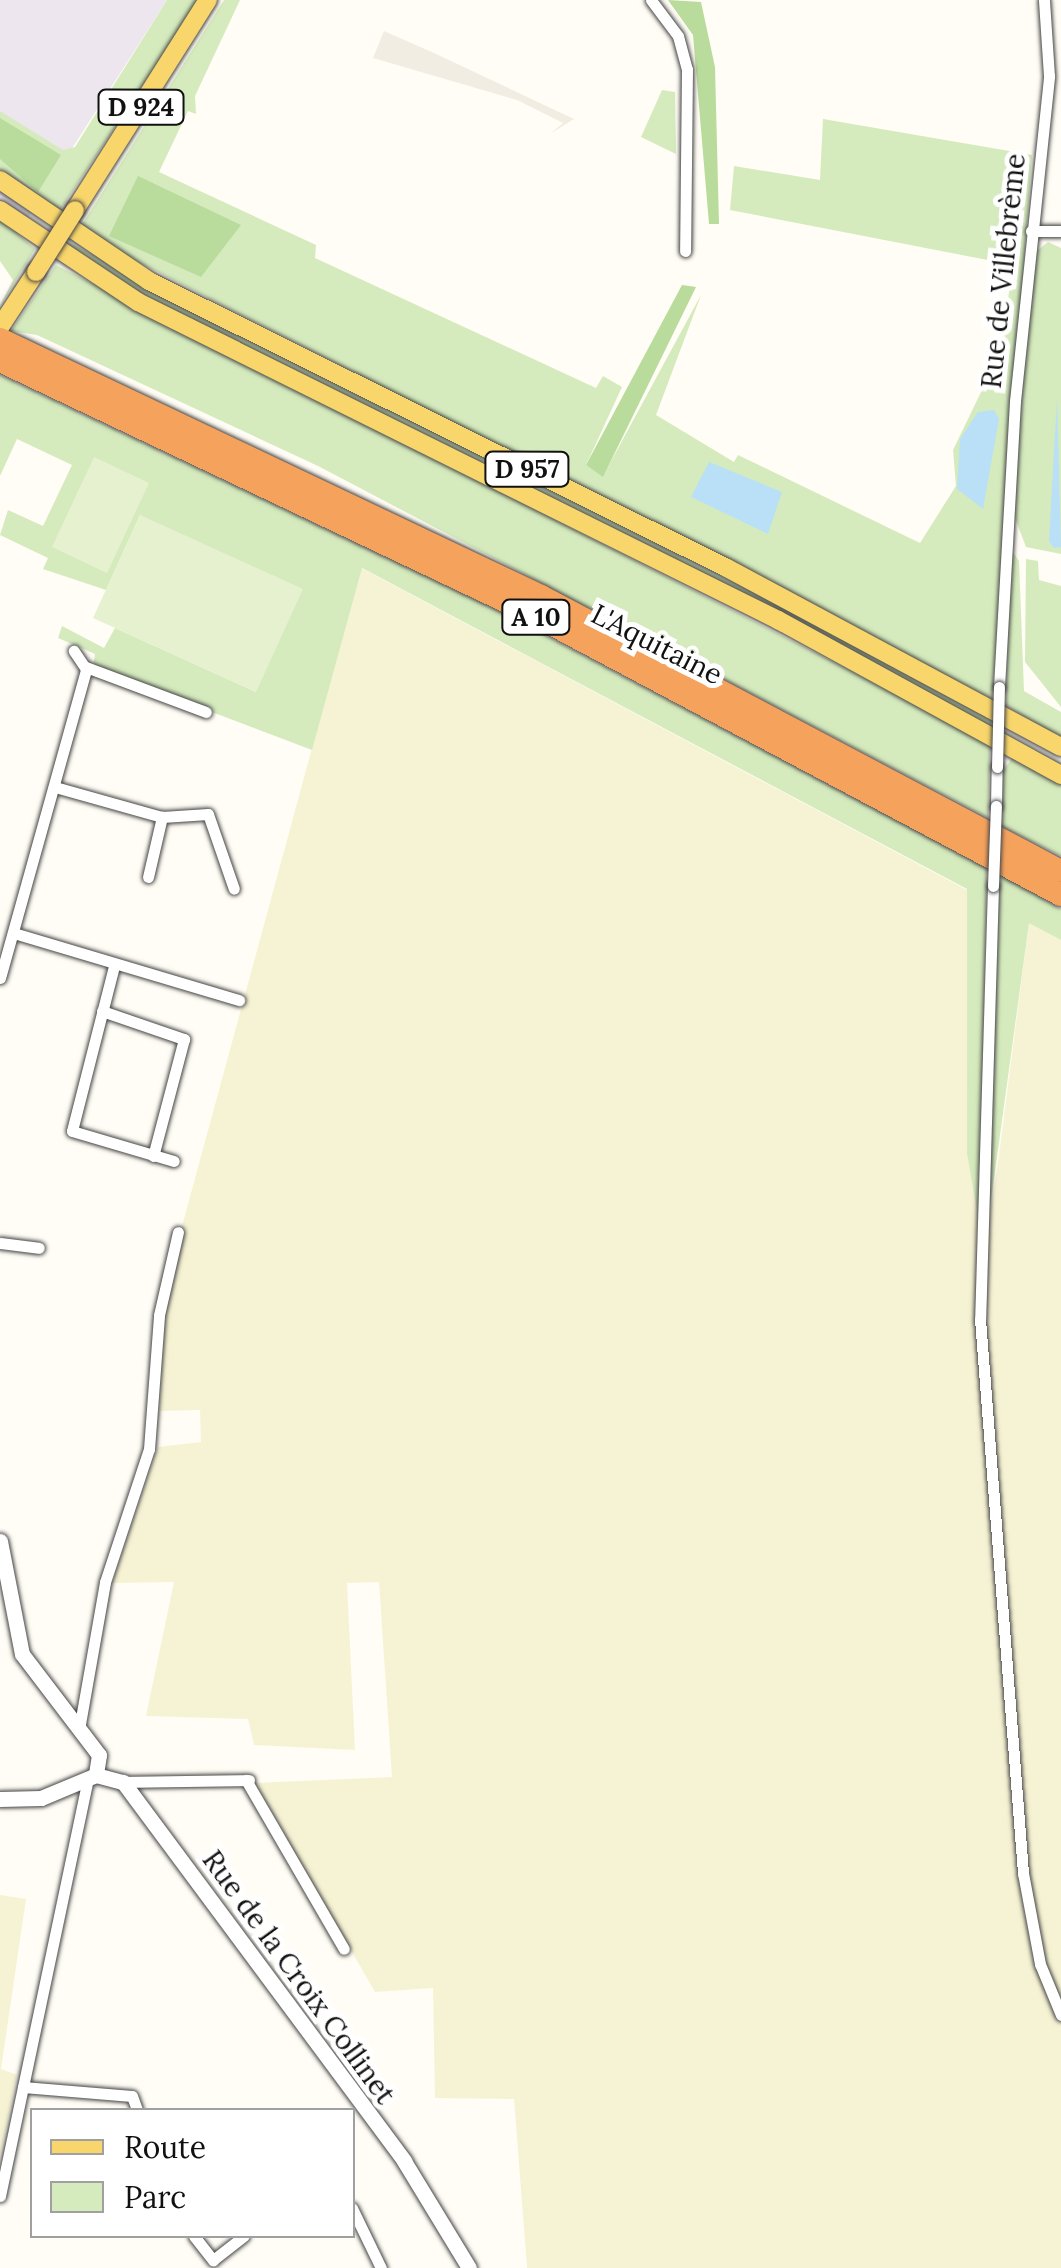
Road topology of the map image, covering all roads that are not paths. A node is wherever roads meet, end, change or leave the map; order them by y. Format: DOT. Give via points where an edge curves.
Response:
graph roads {
  1 [pos="208,0"];
  2 [pos="651,0"];
  3 [pos="1044,0"];
  4 [pos="0,180"];
  5 [pos="0,210"];
  6 [pos="1031,231"];
  7 [pos="1061,231"];
  8 [pos="686,251"];
  9 [pos="4,321"];
  10 [pos="0,339"];
  11 [pos="0,361"];
  12 [pos="74,651"];
  13 [pos="86,666"];
  14 [pos="206,712"];
  15 [pos="1061,748"];
  16 [pos="1061,775"];
  17 [pos="54,787"];
  18 [pos="162,817"];
  19 [pos="1061,871"];
  20 [pos="148,877"];
  21 [pos="234,890"];
  22 [pos="1061,894"];
  23 [pos="14,933"];
  24 [pos="114,966"];
  25 [pos="0,975"];
  26 [pos="239,1000"];
  27 [pos="102,1012"];
  28 [pos="152,1156"];
  29 [pos="174,1161"];
  30 [pos="178,1232"];
  31 [pos="0,1243"];
  32 [pos="39,1248"];
  33 [pos="0,1541"];
  34 [pos="80,1724"];
  35 [pos="92,1778"];
  36 [pos="124,1782"];
  37 [pos="0,1799"];
  38 [pos="344,1948"];
  39 [pos="1061,2015"];
  40 [pos="23,2086"];
  41 [pos="136,2108"];
  42 [pos="0,2196"];
  43 [pos="355,2214"];
  44 [pos="455,2237"];
  45 [pos="195,2238"];
  46 [pos="242,2238"];
  47 [pos="212,2264"];
  48 [pos="381,2268"];
  49 [pos="458,2268"];
  50 [pos="469,2268"];
  1 -- 9 [label="main road, D 924, bridge"];
  2 -- 8 [label="street" via="687,69"];
  3 -- 6 [label="street, Rue de Villebrème" via="1049,76"];
  4 -- 15 [label="main road, D 957" via="149,281 761,586"];
  5 -- 16 [label="main road, D 957" via="152,310 778,620"];
  6 -- 7 [label="street"];
  6 -- 39 [label="street, Rue de Villebrème, bridge" via="1006,548 980,1319 1022,1873 1040,1964"];
  10 -- 19 [label="highway, L'Aquitaine / A 10" via="594,623"];
  11 -- 22 [label="highway, L'Aquitaine / A 10" via="585,641"];
  12 -- 13 [label="street"];
  13 -- 14 [label="street"];
  13 -- 17 [label="street"];
  17 -- 18 [label="street"];
  17 -- 23 [label="street"];
  18 -- 20 [label="street"];
  18 -- 21 [label="street" via="213,817"];
  23 -- 24 [label="street"];
  23 -- 25 [label="street"];
  24 -- 26 [label="street"];
  24 -- 27 [label="street"];
  27 -- 28 [label="street" via="72,1132"];
  27 -- 28 [label="street" via="184,1039"];
  28 -- 29 [label="street"];
  30 -- 34 [label="street" via="159,1315 149,1448 105,1582"];
  31 -- 32 [label="street"];
  33 -- 34 [label="street" via="22,1654"];
  34 -- 35 [label="street" via="98,1755"];
  35 -- 36 [label="street"];
  35 -- 37 [label="street"];
  35 -- 40 [label="street"];
  36 -- 38 [label="street" via="250,1780"];
  36 -- 44 [label="street, Rue de la Croix Collinet"];
  40 -- 41 [label="street" via="132,2096"];
  40 -- 42 [label="street"];
  43 -- 48 [label="street"];
  44 -- 49 [label="street"];
  44 -- 50 [label="street, Rue de la Croix Collinet"];
  45 -- 47 [label="street"];
  46 -- 47 [label="street"];
}
